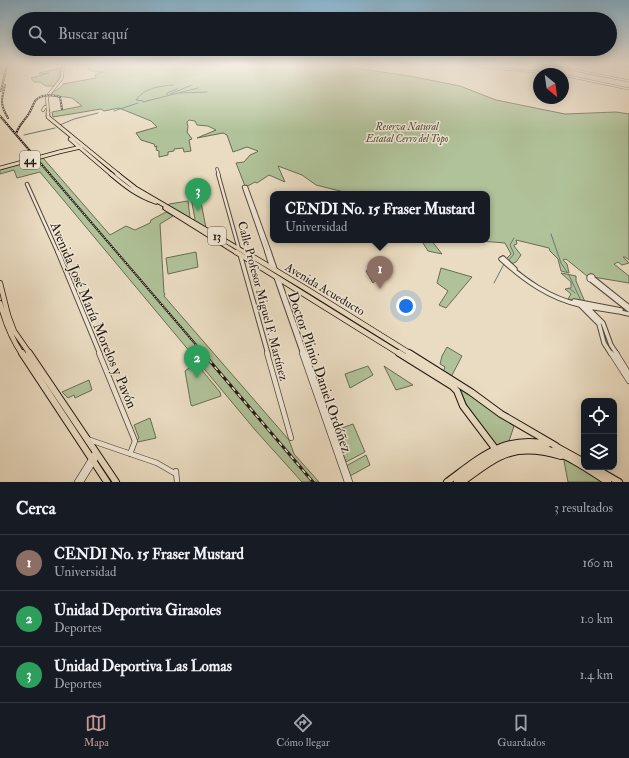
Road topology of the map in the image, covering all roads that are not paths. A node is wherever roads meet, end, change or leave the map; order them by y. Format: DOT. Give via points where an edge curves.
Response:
graph roads {
  1 [pos="54,86"];
  2 [pos="56,86"];
  3 [pos="617,86"];
  4 [pos="629,89"];
  5 [pos="45,107"];
  6 [pos="42,110"];
  7 [pos="68,135"];
  8 [pos="79,147"];
  9 [pos="61,152"];
  10 [pos="103,164"];
  11 [pos="0,169"];
  12 [pos="217,169"];
  13 [pos="120,175"];
  14 [pos="115,177"];
  15 [pos="27,184"];
  16 [pos="245,187"];
  17 [pos="239,249"];
  18 [pos="240,256"];
  19 [pos="502,258"];
  20 [pos="274,270"];
  21 [pos="277,279"];
  22 [pos="0,283"];
  23 [pos="0,303"];
  24 [pos="581,304"];
  25 [pos="629,307"];
  26 [pos="629,312"];
  27 [pos="350,321"];
  28 [pos="359,325"];
  29 [pos="600,326"];
  30 [pos="606,328"];
  31 [pos="602,332"];
  32 [pos="607,334"];
  33 [pos="402,352"];
  34 [pos="621,366"];
  35 [pos="627,376"];
  36 [pos="629,381"];
  37 [pos="455,385"];
  38 [pos="291,438"];
  39 [pos="86,440"];
  40 [pos="551,440"];
  41 [pos="556,446"];
  42 [pos="499,452"];
  43 [pos="130,454"];
  44 [pos="566,456"];
  45 [pos="94,457"];
  46 [pos="581,460"];
  47 [pos="598,470"];
  48 [pos="77,482"];
  49 [pos="81,482"];
  50 [pos="107,482"];
  51 [pos="116,482"];
  52 [pos="177,482"];
  53 [pos="349,482"];
  54 [pos="447,482"];
  55 [pos="457,482"];
  56 [pos="462,482"];
  57 [pos="608,482"];
  58 [pos="619,482"];
  1 -- 5 [label="main road, 13" via="46,97"];
  2 -- 7 [label="main road, 13" via="47,97 48,116"];
  3 -- 4 [label="street"];
  5 -- 6 [label="main road"];
  5 -- 7 [label="main road, 13" via="46,118"];
  7 -- 8 [label="main road, 13"];
  8 -- 9 [label="main road, 44"];
  8 -- 10 [label="main road, Avenida Acueducto / 13"];
  9 -- 11 [label="main road, 44, bridge"];
  9 -- 11 [label="main road"];
  10 -- 13 [label="main road, Avenida Acueducto / 13"];
  10 -- 14 [label="main road, Avenida Acueducto / 13"];
  12 -- 17 [label="street, Calle Profesor Miguel F. Martínez"];
  13 -- 14 [label="main road"];
  13 -- 17 [label="main road, Avenida Acueducto / 13" via="136,188"];
  14 -- 18 [label="main road, Avenida Acueducto / 13" via="129,189 186,220"];
  15 -- 43 [label="street, Avenida José María Morelos y Pavón" via="63,264 135,441"];
  16 -- 20 [label="street, Doctor Plinio Daniel Ordóñez"];
  17 -- 18 [label="street, Calle Profesor Miguel F. Martínez"];
  17 -- 20 [label="main road, Avenida Acueducto / 13"];
  18 -- 21 [label="main road, Avenida Acueducto / 13"];
  18 -- 38 [label="street, Calle Profesor Miguel F. Martínez"];
  19 -- 24 [label="street" via="531,283 552,294"];
  20 -- 21 [label="street, Doctor Plinio Daniel Ordóñez"];
  20 -- 27 [label="main road, Avenida Acueducto / 13" via="345,314"];
  21 -- 27 [label="main road, Avenida Acueducto / 13"];
  21 -- 53 [label="street, Doctor Plinio Daniel Ordóñez"];
  22 -- 39 [label="main road" via="14,330"];
  23 -- 45 [label="main road" via="5,324 13,340"];
  24 -- 26 [label="street"];
  24 -- 29 [label="street"];
  24 -- 30 [label="street" via="600,319"];
  25 -- 26 [label="street" via="592,280"];
  27 -- 28 [label="main road, Avenida Acueducto / 13"];
  28 -- 33 [label="main road, Avenida Acueducto / 13"];
  28 -- 33 [label="main road, Avenida Acueducto / 13" via="370,338"];
  29 -- 30 [label="street"];
  29 -- 31 [label="street"];
  30 -- 32 [label="street"];
  31 -- 32 [label="street"];
  31 -- 34 [label="street" via="604,343"];
  32 -- 34 [label="street"];
  33 -- 37 [label="main road, Avenida Acueducto / 13"];
  34 -- 35 [label="street"];
  35 -- 36 [label="street"];
  37 -- 41 [label="main road, Avenida Acueducto / 13"];
  37 -- 42 [label="main road" via="463,406"];
  39 -- 43 [label="street" via="90,439"];
  39 -- 45 [label="main road"];
  40 -- 41 [label="main road"];
  41 -- 42 [label="main road" via="528,440 511,442 510,446"];
  41 -- 46 [label="main road, Avenida Acueducto"];
  42 -- 44 [label="main road" via="528,448"];
  42 -- 44 [label="main road" via="520,445 535,445"];
  42 -- 54 [label="main road"];
  42 -- 55 [label="main road"];
  42 -- 56 [label="main road"];
  43 -- 52 [label="street" via="176,473"];
  44 -- 57 [label="main road"];
  45 -- 48 [label="street"];
  45 -- 49 [label="street"];
  45 -- 50 [label="main road"];
  45 -- 51 [label="main road"];
  47 -- 58 [label="main road"];
}
